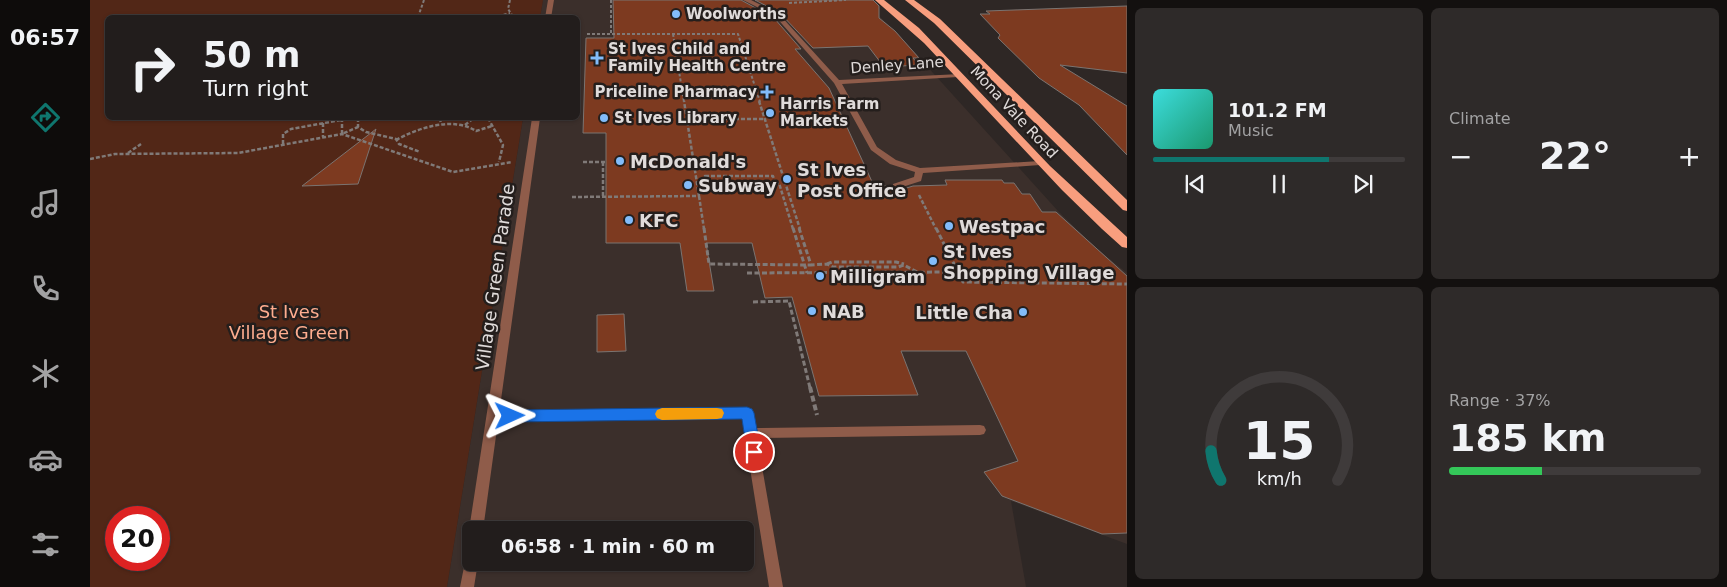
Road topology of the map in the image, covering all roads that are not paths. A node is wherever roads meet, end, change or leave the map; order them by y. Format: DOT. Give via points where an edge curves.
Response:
graph roads {
  1 [pos="551,0"];
  2 [pos="746,0"];
  3 [pos="880,0"];
  4 [pos="909,0"];
  5 [pos="548,15"];
  6 [pos="789,28"];
  7 [pos="777,29"];
  8 [pos="958,75"];
  9 [pos="838,82"];
  10 [pos="834,99"];
  11 [pos="846,99"];
  12 [pos="536,120"];
  13 [pos="1040,163"];
  14 [pos="918,171"];
  15 [pos="896,186"];
  16 [pos="1127,207"];
  17 [pos="1127,244"];
  18 [pos="494,417"];
  19 [pos="980,430"];
  20 [pos="751,433"];
  21 [pos="477,521"];
  22 [pos="470,571"];
  23 [pos="467,587"];
  24 [pos="776,587"];
  1 -- 5 [label="street"];
  2 -- 6 [label="street, Denley Lane" via="777,15"];
  3 -- 8 [label="highway, Mona Vale Road" via="912,25"];
  4 -- 16 [label="highway, Mona Vale Road" via="937,21"];
  6 -- 7 [label="street"];
  6 -- 9 [label="street, Denley Lane"];
  8 -- 9 [label="street, Denley Lane"];
  8 -- 13 [label="highway, Mona Vale Road"];
  9 -- 11 [label="street, Denley Lane"];
  10 -- 11 [label="street"];
  11 -- 14 [label="street, Denley Lane" via="874,148 894,162"];
  12 -- 18 [label="street, Village Green Parade"];
  13 -- 14 [label="street"];
  13 -- 17 [label="highway, Mona Vale Road" via="1094,217"];
  14 -- 15 [label="street" via="918,179"];
  18 -- 20 [label="street" via="747,413"];
  18 -- 21 [label="street, Village Green Parade"];
  19 -- 20 [label="street"];
  20 -- 24 [label="street"];
  22 -- 23 [label="street"];
}
